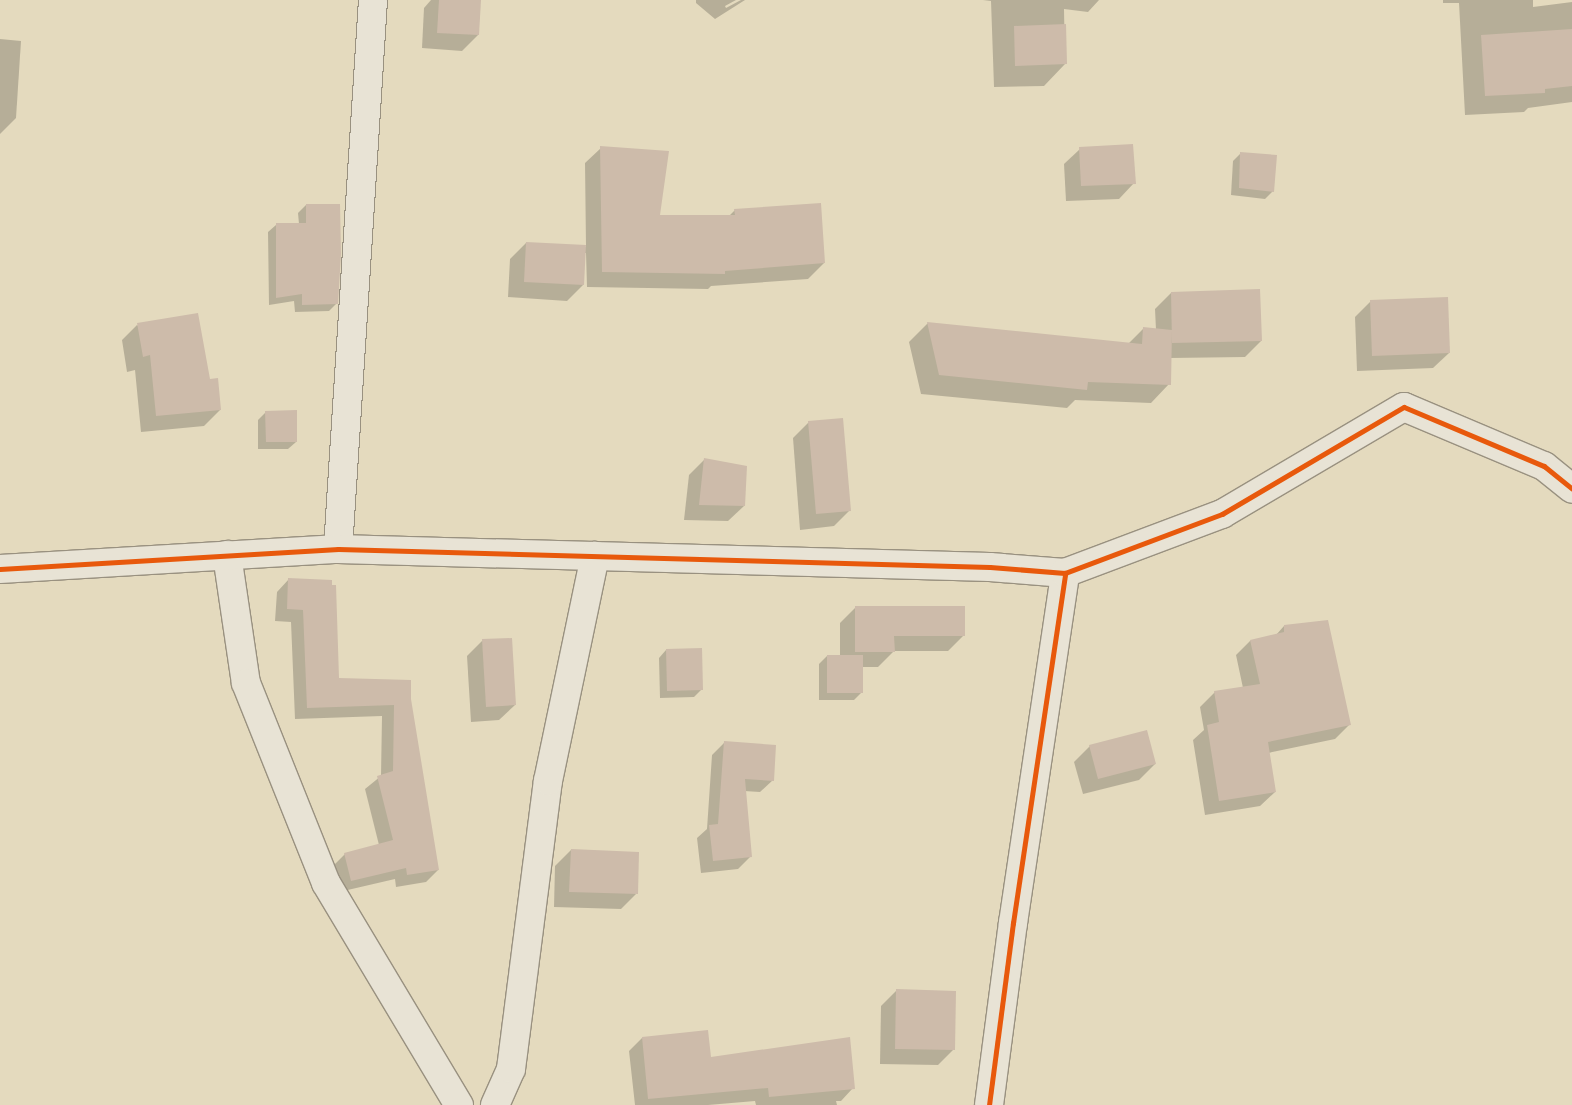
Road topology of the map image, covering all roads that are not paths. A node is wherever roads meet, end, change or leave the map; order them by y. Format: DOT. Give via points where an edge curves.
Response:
graph roads {
  1 [pos="373,0"];
  2 [pos="1572,489"];
  3 [pos="338,549"];
  4 [pos="227,555"];
  5 [pos="595,556"];
  6 [pos="0,569"];
  7 [pos="1065,573"];
  8 [pos="459,1105"];
  9 [pos="495,1105"];
  10 [pos="989,1105"];
  1 -- 3 [label="street"];
  2 -- 7 [label="street" via="1544,466 1404,407 1222,514"];
  3 -- 4 [label="street"];
  3 -- 5 [label="street"];
  4 -- 6 [label="street"];
  4 -- 8 [label="street" via="246,683 326,883"];
  5 -- 7 [label="street" via="990,567"];
  5 -- 9 [label="street" via="548,781 511,1069"];
  7 -- 10 [label="street" via="1012,923"];
}
